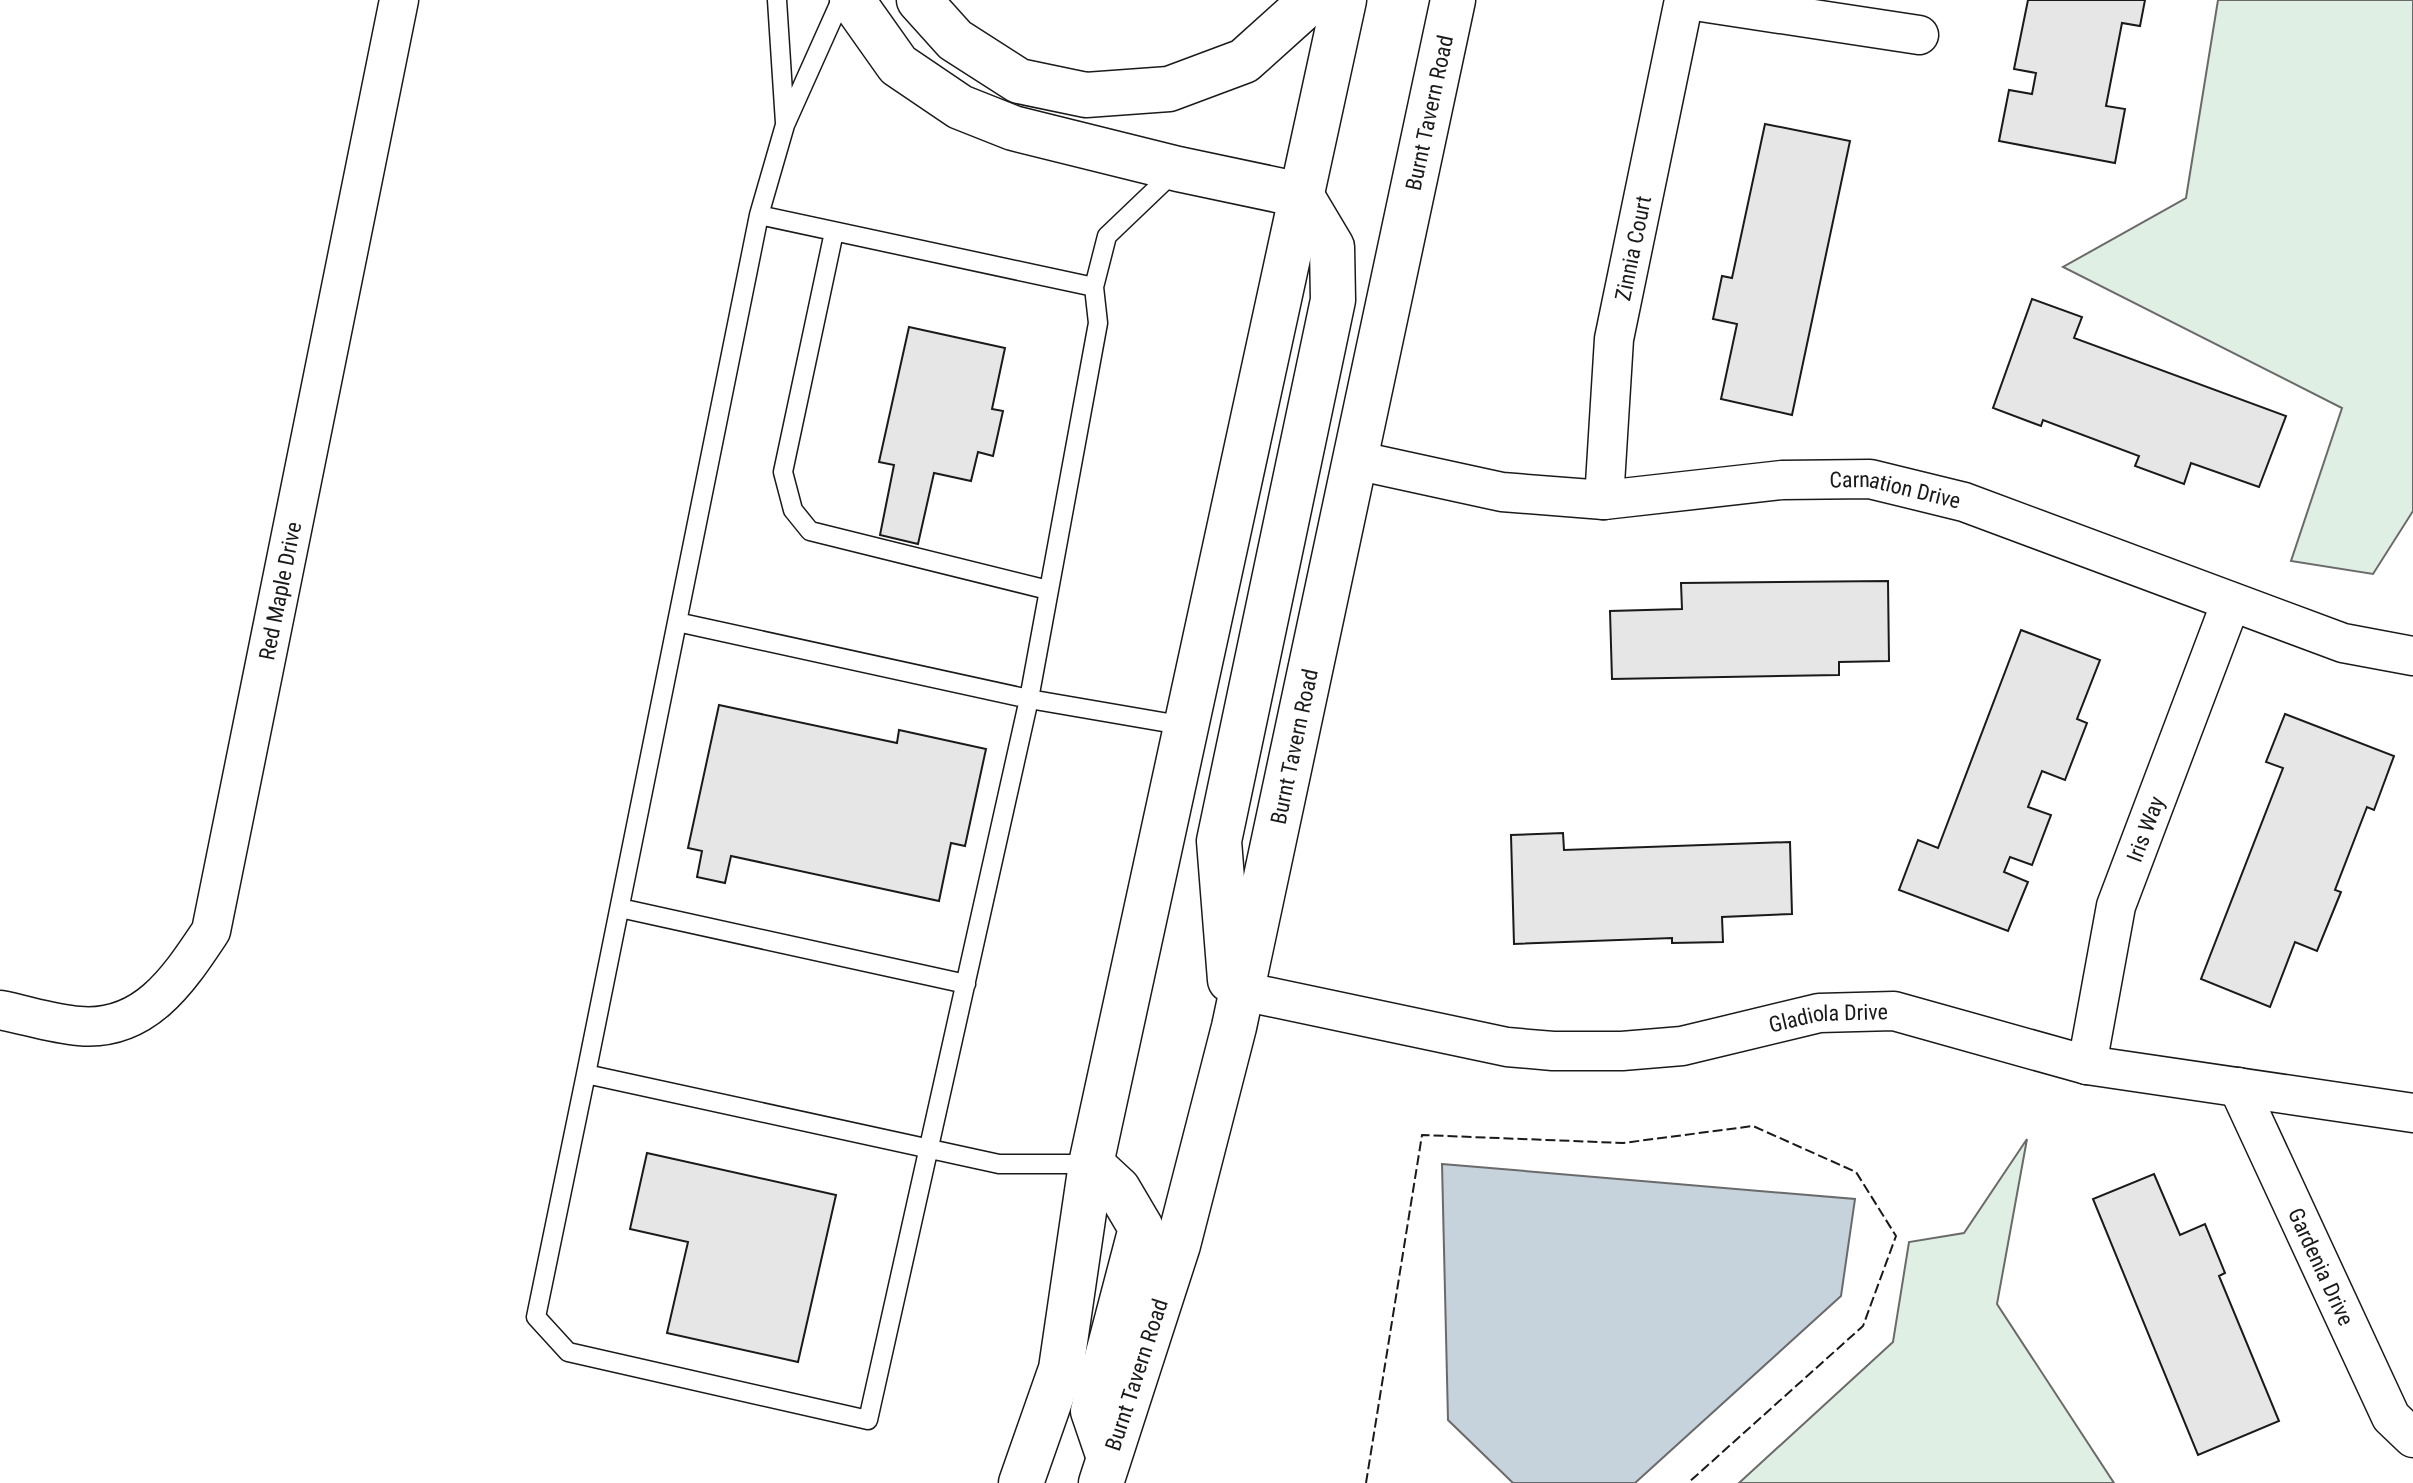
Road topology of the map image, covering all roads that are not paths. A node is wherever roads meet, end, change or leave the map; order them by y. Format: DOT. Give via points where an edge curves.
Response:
graph roads {
  1 [pos="399,0"];
  2 [pos="777,0"];
  3 [pos="841,0"];
  4 [pos="852,0"];
  5 [pos="919,0"];
  6 [pos="1308,0"];
  7 [pos="1344,0"];
  8 [pos="1453,0"];
  9 [pos="1686,0"];
  10 [pos="1919,35"];
  11 [pos="785,125"];
  12 [pos="1178,169"];
  13 [pos="1301,195"];
  14 [pos="759,215"];
  15 [pos="834,232"];
  16 [pos="1094,287"];
  17 [pos="1355,460"];
  18 [pos="1604,500"];
  19 [pos="1048,590"];
  20 [pos="2231,602"];
  21 [pos="677,622"];
  22 [pos="2413,656"];
  23 [pos="1029,699"];
  24 [pos="1186,726"];
  25 [pos="620,908"];
  26 [pos="966,984"];
  27 [pos="1238,1009"];
  28 [pos="0,1010"];
  29 [pos="2087,1065"];
  30 [pos="586,1074"];
  31 [pos="2238,1087"];
  32 [pos="2413,1113"];
  33 [pos="930,1149"];
  34 [pos="1091,1164"];
  35 [pos="2413,1438"];
  36 [pos="1105,1471"];
  37 [pos="1021,1483"];
  1 -- 28 [label="street, Red Maple Drive" via="211,931 154,1005 122,1022 80,1027"];
  2 -- 11 [label="lane"];
  3 -- 11 [label="lane"];
  4 -- 12 [label="main road" via="898,65 960,107 1013,128"];
  5 -- 6 [label="main road" via="955,40 1019,81 1086,95 1169,89 1244,61"];
  7 -- 13 [label="main road"];
  8 -- 17 [label="main road, Burnt Tavern Road"];
  9 -- 10 [label="street, Zinnia Court"];
  9 -- 18 [label="street, Zinnia Court" via="1614,339"];
  11 -- 14 [label="lane"];
  12 -- 13 [label="main road"];
  12 -- 16 [label="lane" via="1107,236"];
  13 -- 24 [label="main road"];
  13 -- 27 [label="main road" via="1332,247 1333,300 1219,841"];
  14 -- 15 [label="lane"];
  14 -- 21 [label="lane"];
  15 -- 16 [label="lane"];
  15 -- 19 [label="lane" via="783,472 793,510 810,531"];
  16 -- 19 [label="lane" via="1098,323"];
  17 -- 18 [label="street, Carnation Drive" via="1502,492"];
  17 -- 27 [label="main road, Burnt Tavern Road"];
  18 -- 20 [label="street, Carnation Drive" via="1782,480 1870,479 1964,502"];
  19 -- 23 [label="lane"];
  20 -- 22 [label="street, Carnation Drive" via="2343,643"];
  20 -- 29 [label="street, Iris Way" via="2116,906"];
  21 -- 23 [label="lane"];
  21 -- 25 [label="lane"];
  23 -- 24 [label="lane"];
  23 -- 26 [label="lane"];
  24 -- 34 [label="main road"];
  25 -- 26 [label="lane"];
  25 -- 30 [label="lane"];
  26 -- 33 [label="lane"];
  27 -- 29 [label="street, Gladiola Drive" via="1553,1051 1682,1046 1819,1013 1894,1011"];
  27 -- 36 [label="main road, Burnt Tavern Road" via="1178,1245"];
  29 -- 31 [label="street, Gladiola Drive"];
  30 -- 33 [label="lane"];
  30 -- 33 [label="lane" via="536,1317 568,1352 868,1420"];
  31 -- 32 [label="street, Gladiola Drive"];
  31 -- 35 [label="street, Gardenia Drive" via="2391,1417"];
  33 -- 34 [label="lane" via="999,1164"];
  34 -- 36 [label="main road" via="1118,1189 1141,1228 1093,1411"];
  34 -- 37 [label="main road" via="1061,1369"];
}
